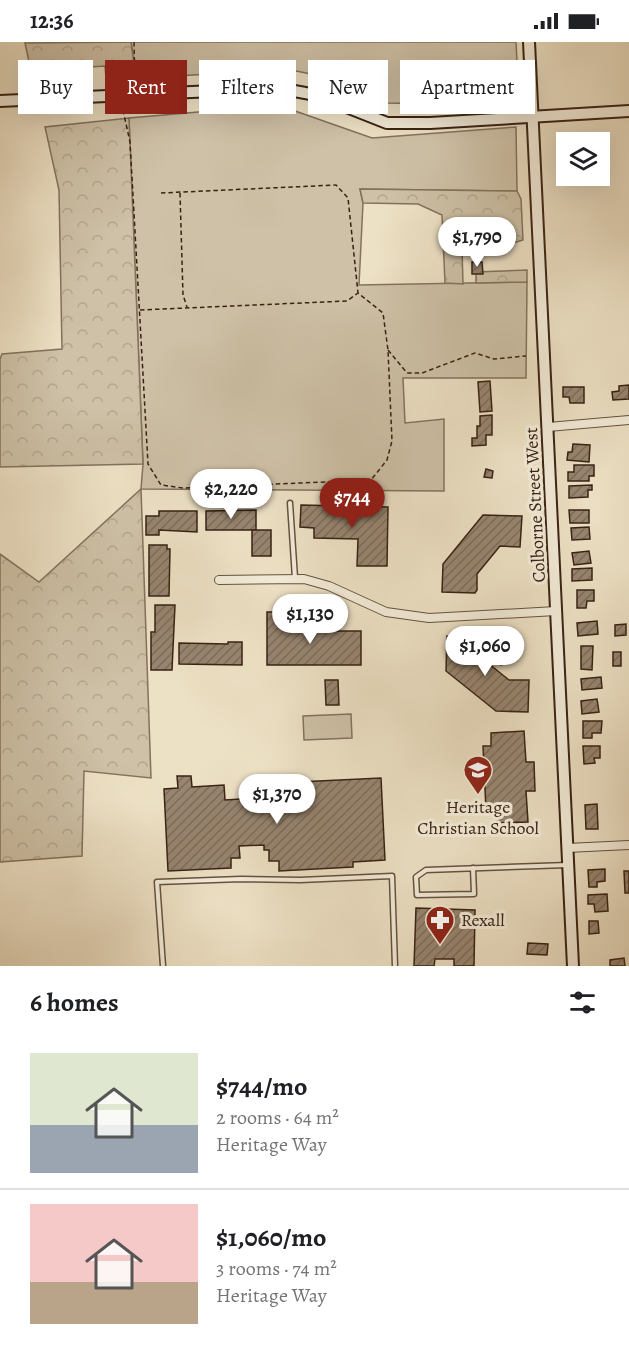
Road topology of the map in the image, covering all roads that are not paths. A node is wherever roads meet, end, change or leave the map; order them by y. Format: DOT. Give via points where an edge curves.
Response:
graph roads {
  1 [pos="530,42"];
  2 [pos="0,101"];
  3 [pos="629,111"];
  4 [pos="533,117"];
  5 [pos="629,420"];
  6 [pos="548,426"];
  7 [pos="290,503"];
  8 [pos="295,579"];
  9 [pos="219,580"];
  10 [pos="556,611"];
  11 [pos="629,845"];
  12 [pos="567,848"];
  13 [pos="568,865"];
  14 [pos="473,868"];
  15 [pos="163,966"];
  16 [pos="395,966"];
  17 [pos="573,966"];
  1 -- 4 [label="street, Colborne Street West"];
  2 -- 4 [label="street" via="278,88 316,95 387,123"];
  3 -- 4 [label="street"];
  4 -- 6 [label="street, Colborne Street West"];
  5 -- 6 [label="street"];
  6 -- 10 [label="street, Colborne Street West"];
  7 -- 8 [label="lane"];
  8 -- 9 [label="street"];
  8 -- 10 [label="street" via="329,586 386,612 429,618"];
  10 -- 12 [label="street, Colborne Street West"];
  11 -- 12 [label="street"];
  12 -- 13 [label="street, Colborne Street West"];
  13 -- 14 [label="lane"];
  13 -- 17 [label="street, Colborne Street West"];
  14 -- 14 [label="lane" via="426,870 416,877 417,896 474,894"];
  15 -- 16 [label="lane" via="157,882 392,876"];
}
